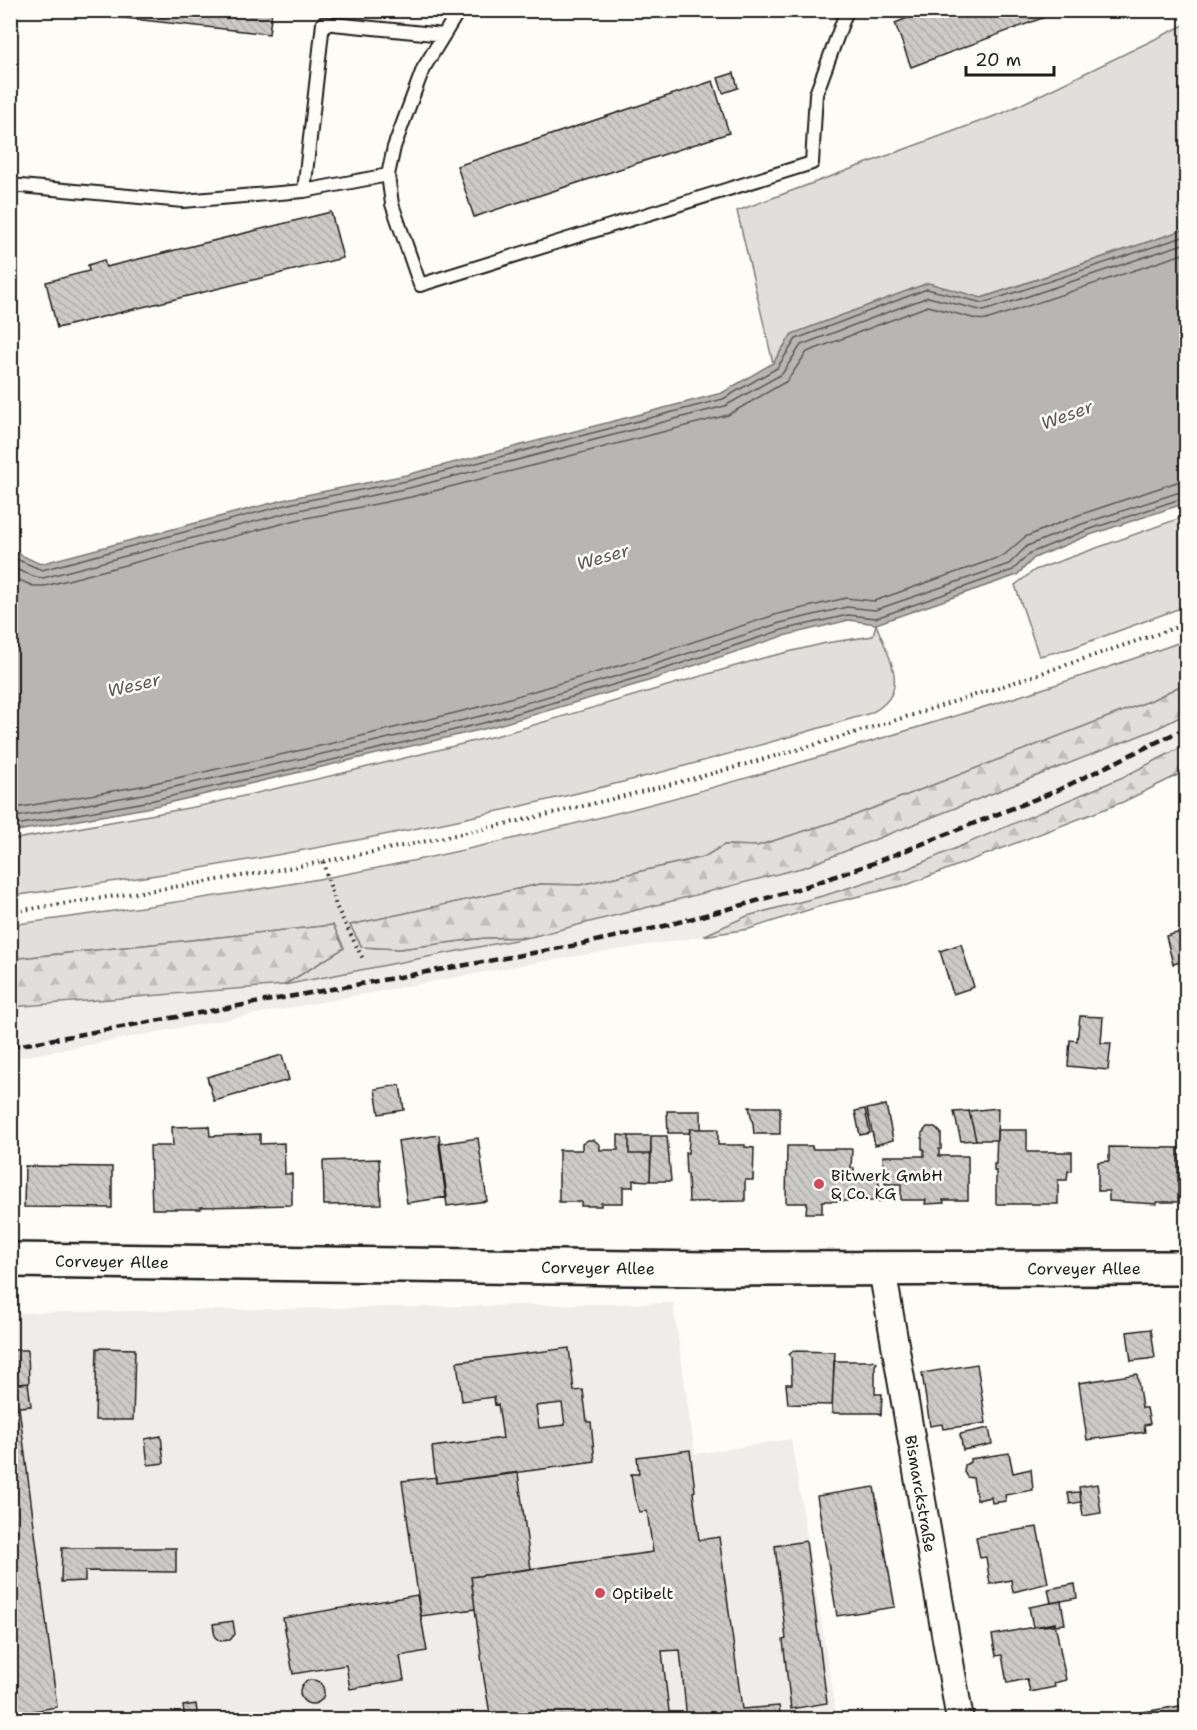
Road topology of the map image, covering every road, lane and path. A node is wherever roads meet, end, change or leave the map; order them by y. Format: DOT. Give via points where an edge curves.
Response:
graph roads {
  1 [pos="459,10"];
  2 [pos="847,10"];
  3 [pos="444,35"];
  4 [pos="388,174"];
  5 [pos="10,185"];
  6 [pos="304,191"];
  7 [pos="1186,624"];
  8 [pos="323,862"];
  9 [pos="10,912"];
  10 [pos="363,959"];
  11 [pos="10,1260"];
  12 [pos="1186,1268"];
  13 [pos="882,1269"];
  14 [pos="960,1719"];
  1 -- 3 [label="lane"];
  2 -- 4 [label="lane" via="816,94 812,163 420,285 392,204"];
  3 -- 4 [label="lane" via="423,69"];
  3 -- 6 [label="lane" via="322,23"];
  4 -- 6 [label="lane"];
  5 -- 6 [label="lane" via="183,201"];
  7 -- 8 [label="path" via="843,737 709,774"];
  8 -- 9 [label="path"];
  8 -- 10 [label="path" via="336,906"];
  11 -- 13 [label="street, Corveyer Allee"];
  12 -- 13 [label="street, Corveyer Allee"];
  13 -- 14 [label="street, Bismarckstraße"];
}
